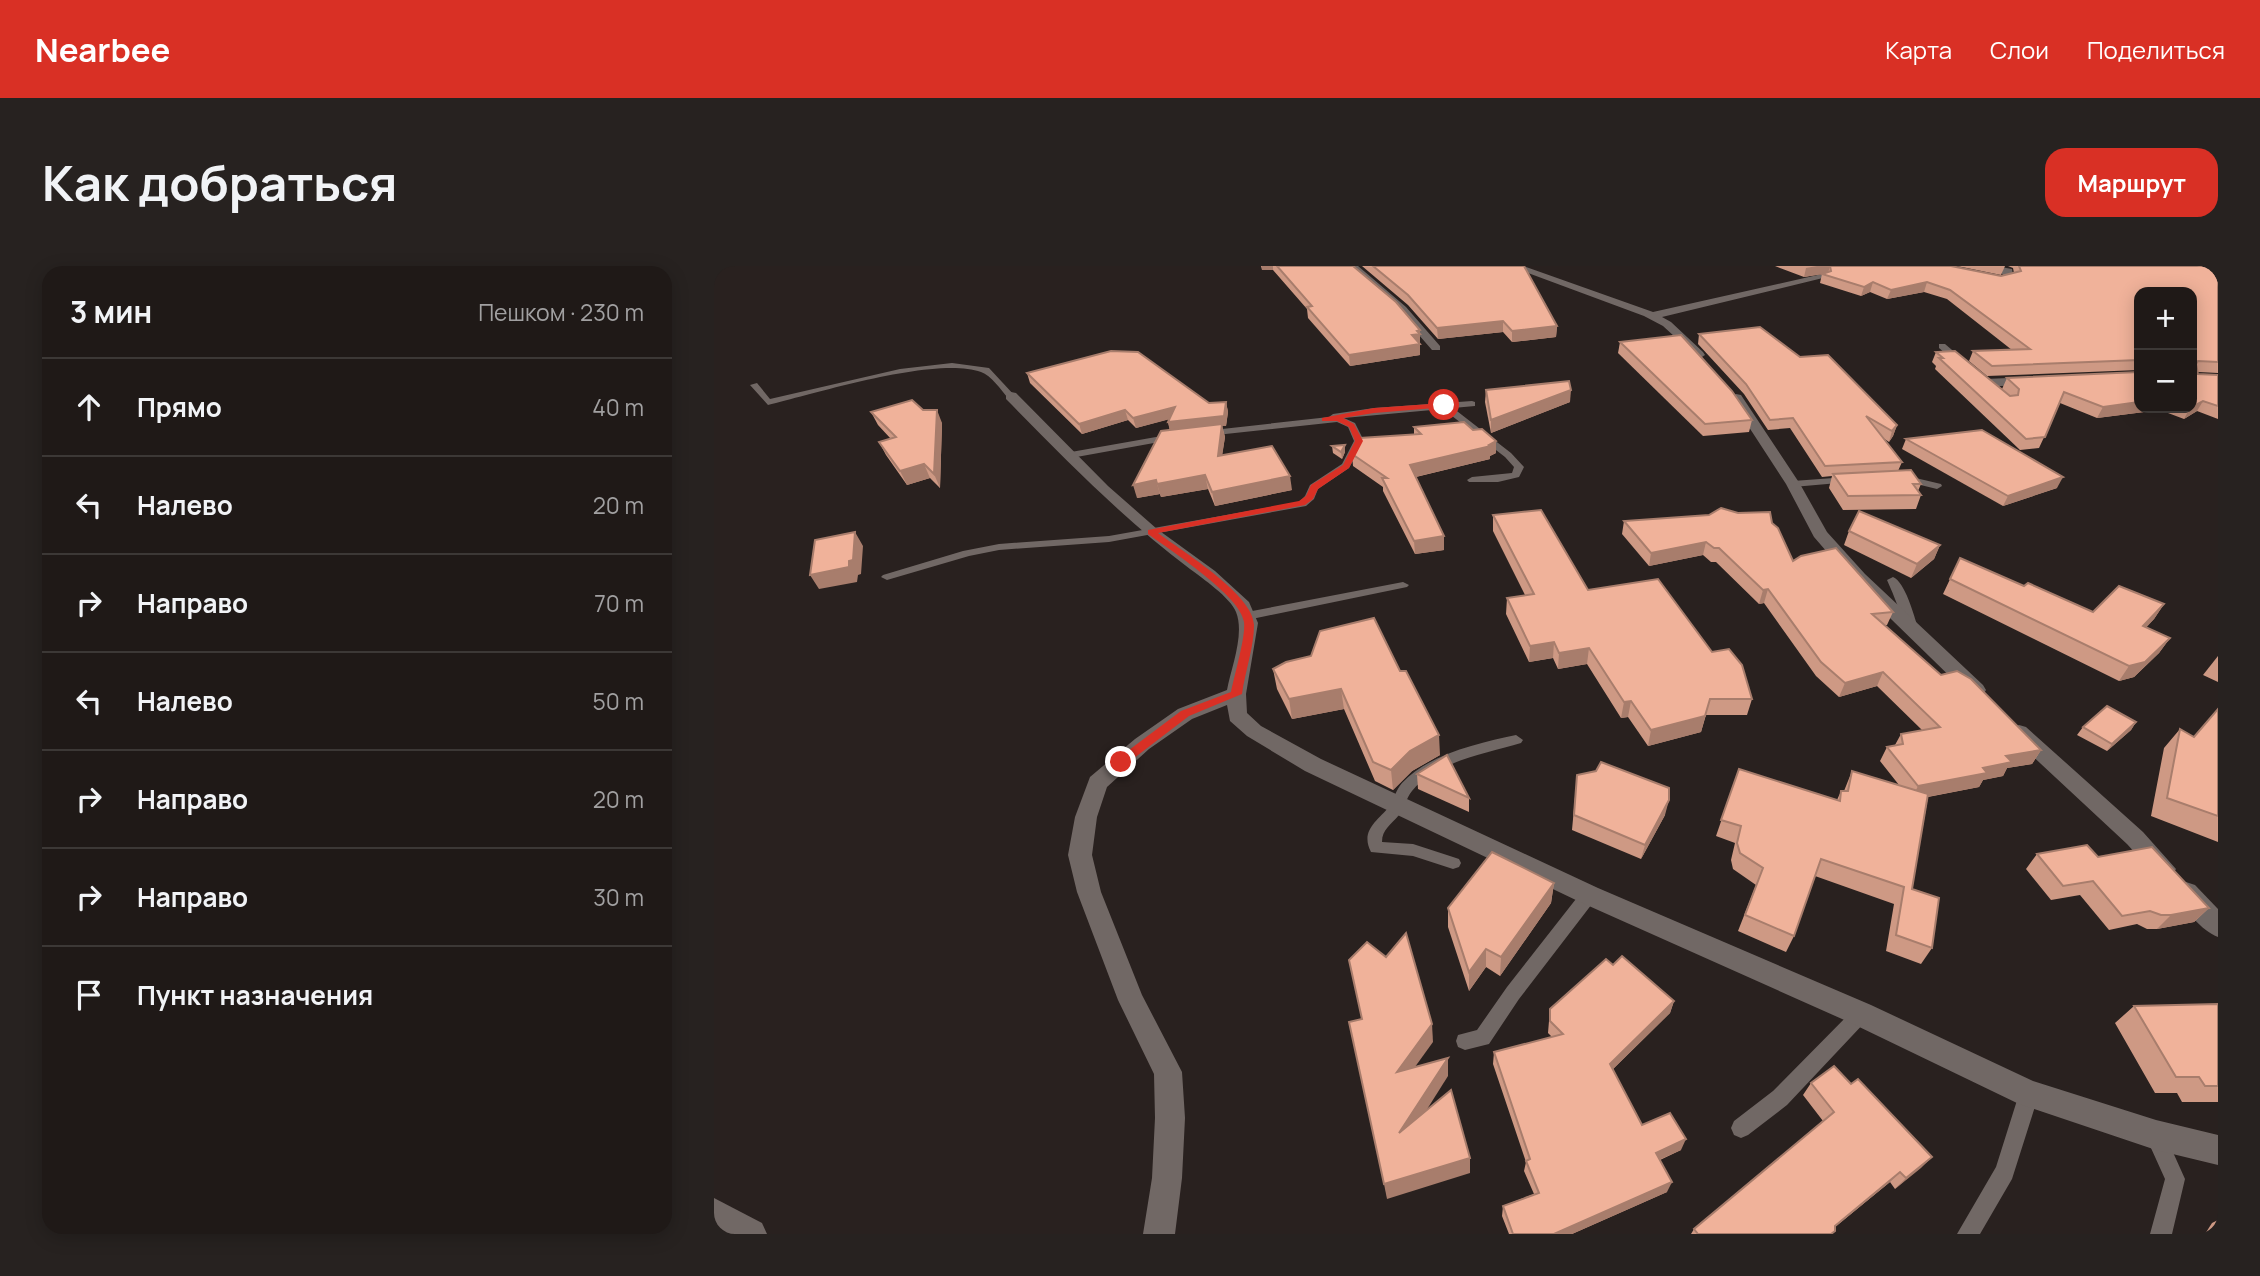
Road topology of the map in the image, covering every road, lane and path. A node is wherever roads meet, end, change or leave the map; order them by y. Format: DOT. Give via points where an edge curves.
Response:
graph roads {
  1 [pos="1352,266"];
  2 [pos="1514,266"];
  3 [pos="2000,266"];
  4 [pos="1977,276"];
  5 [pos="1822,277"];
  6 [pos="1652,316"];
  7 [pos="1942,346"];
  8 [pos="1436,348"];
  9 [pos="1712,370"];
  10 [pos="1979,378"];
  11 [pos="2041,380"];
  12 [pos="754,385"];
  13 [pos="1728,389"];
  14 [pos="1011,396"];
  15 [pos="2000,396"];
  16 [pos="1472,404"];
  17 [pos="1444,405"];
  18 [pos="1325,419"];
  19 [pos="1194,435"];
  20 [pos="1181,436"];
  21 [pos="1071,455"];
  22 [pos="1861,479"];
  23 [pos="1886,479"];
  24 [pos="1472,480"];
  25 [pos="1793,484"];
  26 [pos="1937,485"];
  27 [pos="1151,532"];
  28 [pos="887,577"];
  29 [pos="1893,580"];
  30 [pos="1404,585"];
  31 [pos="1247,616"];
  32 [pos="1912,628"];
  33 [pos="1236,694"];
  34 [pos="1987,701"];
  35 [pos="2006,719"];
  36 [pos="1516,740"];
  37 [pos="1400,804"];
  38 [pos="1453,863"];
  39 [pos="1590,895"];
  40 [pos="2218,926"];
  41 [pos="1861,1014"];
  42 [pos="1465,1041"];
  43 [pos="2029,1094"];
  44 [pos="1741,1128"];
  45 [pos="2156,1135"];
  46 [pos="2218,1150"];
  47 [pos="714,1214"];
  48 [pos="751,1234"];
  49 [pos="1159,1234"];
  50 [pos="1968,1234"];
  51 [pos="2161,1234"];
  1 -- 8 [label="street" via="1402,309"];
  2 -- 6 [label="street"];
  3 -- 4 [label="street" via="2010,279"];
  5 -- 6 [label="street"];
  6 -- 9 [label="street" via="1667,324"];
  7 -- 10 [label="lane"];
  10 -- 11 [label="street"];
  10 -- 15 [label="lane"];
  12 -- 14 [label="lane" via="768,401 900,371 952,365 986,370"];
  13 -- 25 [label="street"];
  14 -- 21 [label="street"];
  16 -- 17 [label="lane"];
  17 -- 18 [label="lane"];
  17 -- 24 [label="lane" via="1520,467 1516,475"];
  18 -- 19 [label="lane"];
  18 -- 27 [label="lane" via="1352,425 1359,441 1346,466 1314,487 1302,503"];
  20 -- 21 [label="lane"];
  21 -- 27 [label="street"];
  22 -- 25 [label="lane"];
  23 -- 26 [label="lane" via="1911,478"];
  25 -- 32 [label="street" via="1820,534"];
  27 -- 28 [label="lane" via="1066,544 999,547"];
  27 -- 31 [label="street" via="1209,575 1243,606"];
  29 -- 32 [label="lane"];
  30 -- 31 [label="lane"];
  31 -- 33 [label="street"];
  32 -- 34 [label="street"];
  33 -- 37 [label="street" via="1237,716 1254,731 1313,765"];
  33 -- 49 [label="street" via="1185,714 1098,783 1080,855 1089,892 1132,1000 1168,1072 1168,1166"];
  35 -- 40 [label="street" via="2135,838"];
  36 -- 37 [label="lane" via="1417,777 1403,790"];
  37 -- 38 [label="lane" via="1374,833 1376,848 1413,850"];
  37 -- 39 [label="street"];
  39 -- 41 [label="street"];
  39 -- 42 [label="lane" via="1482,1038"];
  41 -- 43 [label="street"];
  41 -- 44 [label="lane" via="1780,1098"];
  43 -- 45 [label="street"];
  43 -- 50 [label="lane" via="2005,1172"];
  45 -- 46 [label="street"];
  45 -- 51 [label="lane" via="2175,1179"];
  47 -- 48 [label="street"];
}
